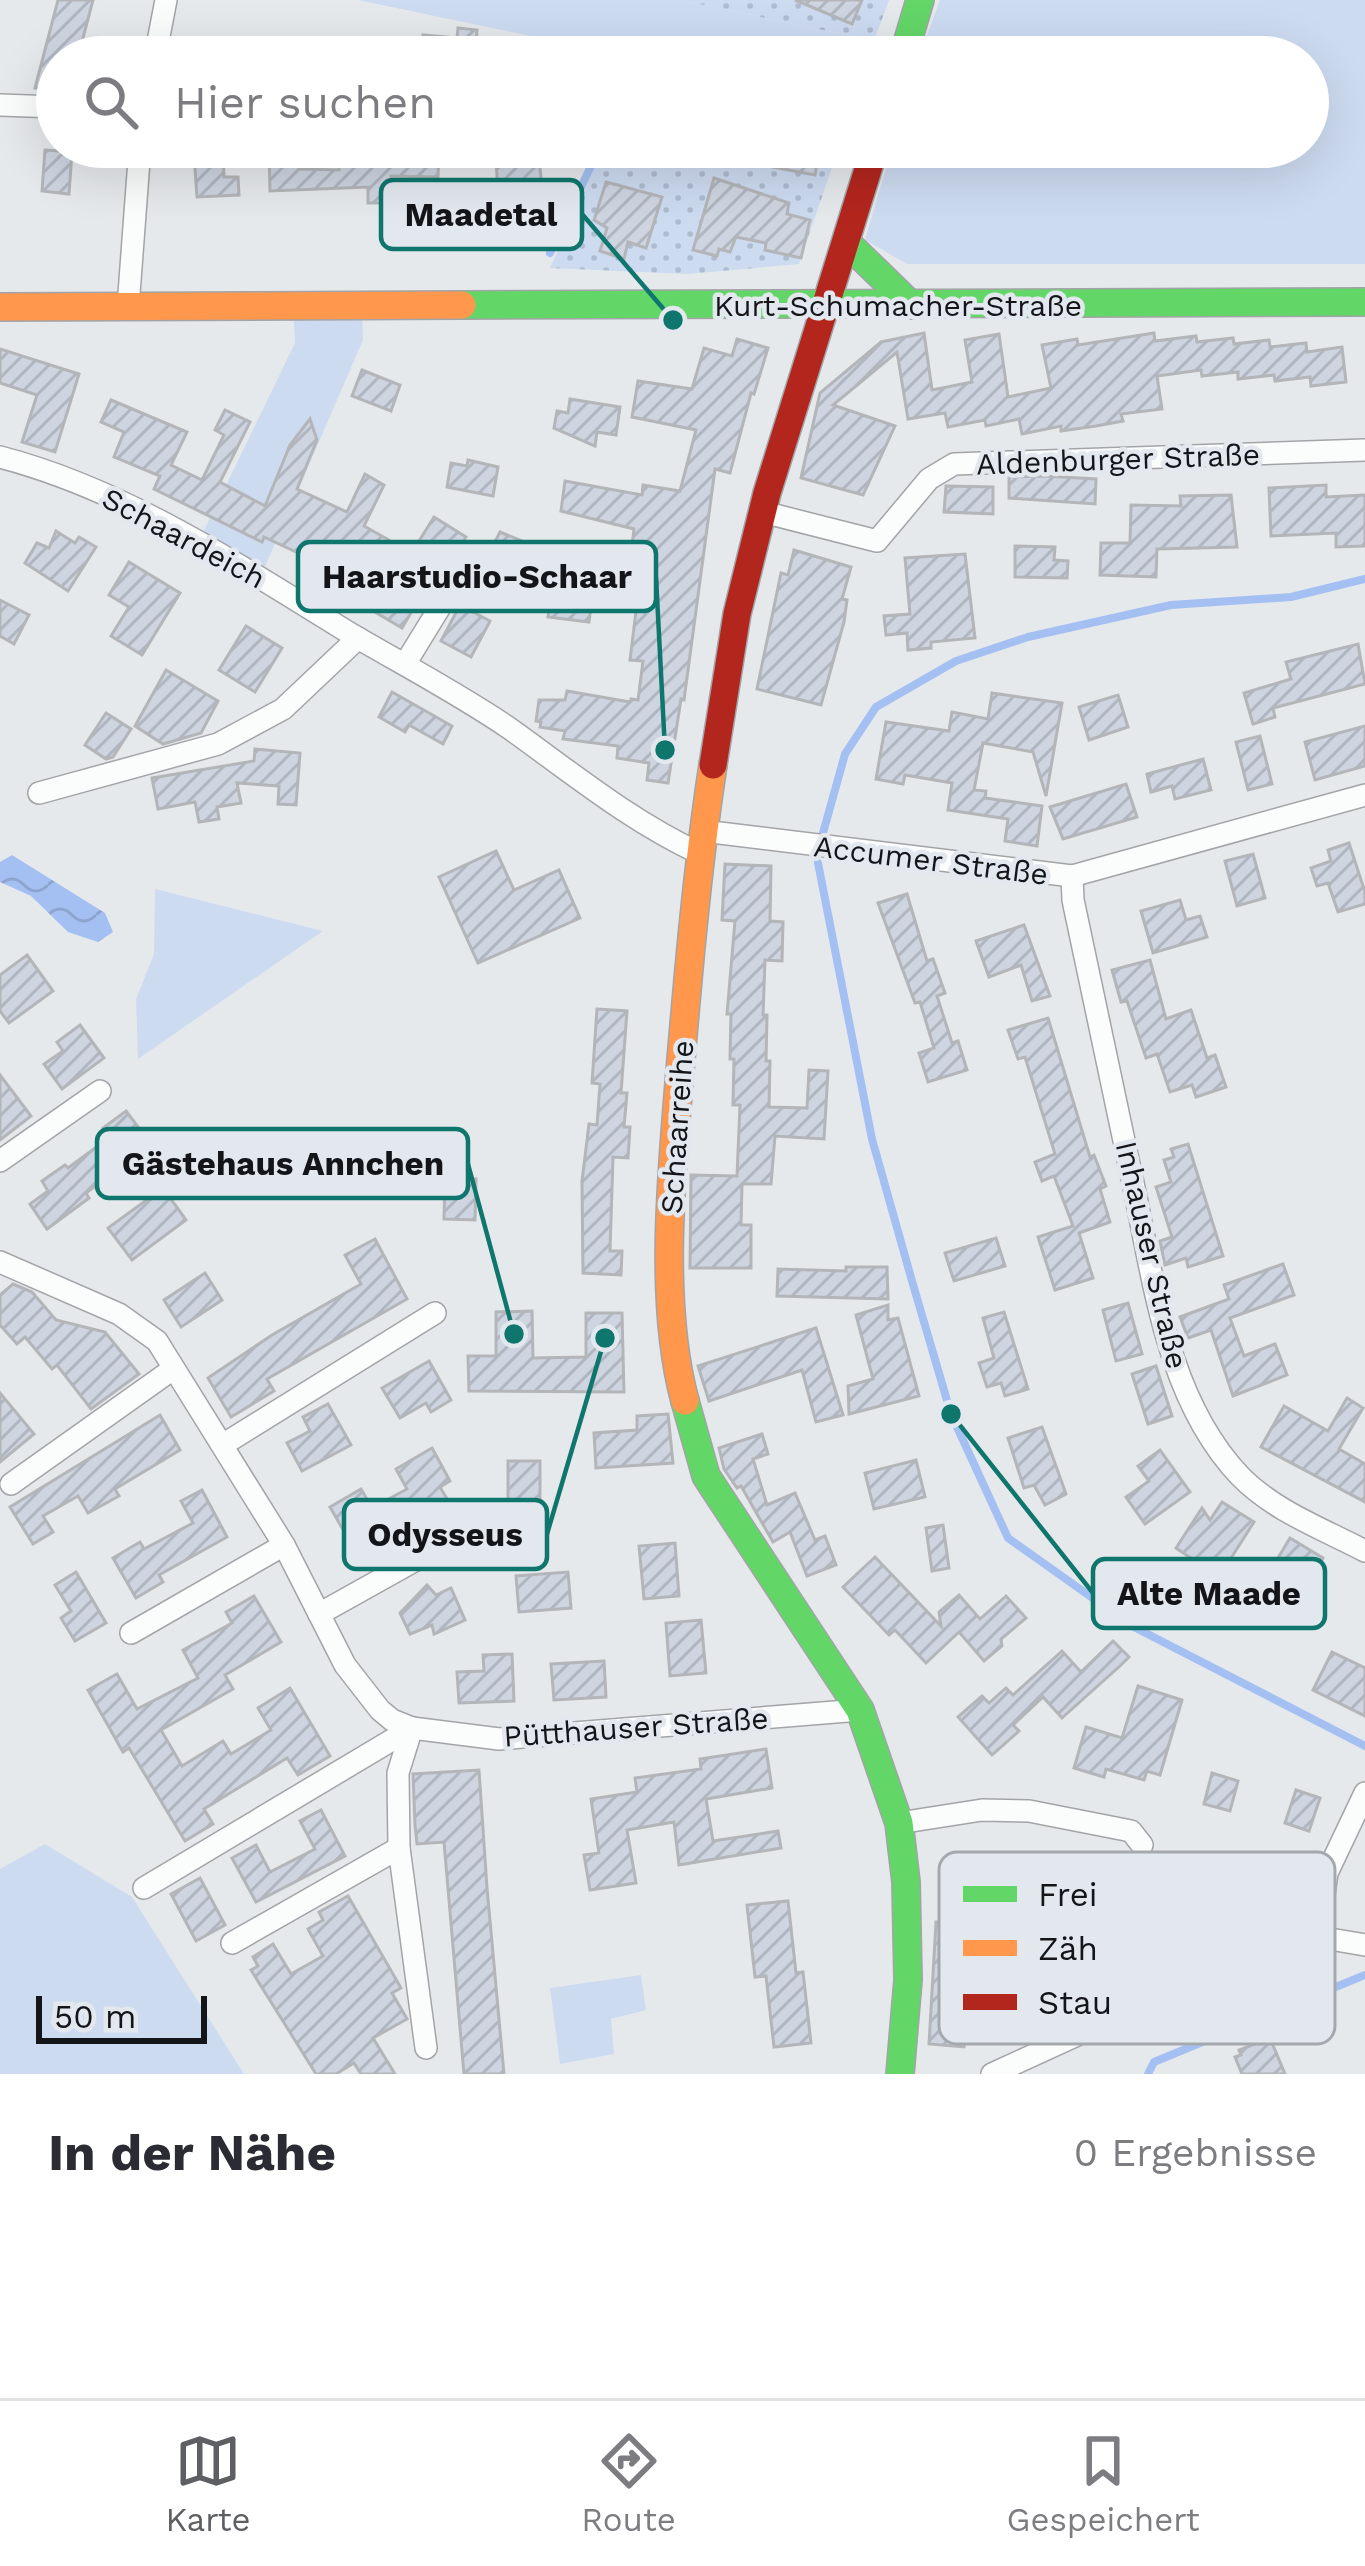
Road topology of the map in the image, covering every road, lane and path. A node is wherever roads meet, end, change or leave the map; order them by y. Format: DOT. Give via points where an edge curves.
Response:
graph roads {
  1 [pos="166,0"];
  2 [pos="920,0"];
  3 [pos="158,36"];
  4 [pos="909,36"];
  5 [pos="0,104"];
  6 [pos="36,106"];
  7 [pos="138,168"];
  8 [pos="869,168"];
  9 [pos="847,243"];
  10 [pos="1365,302"];
  11 [pos="830,304"];
  12 [pos="911,305"];
  13 [pos="128,307"];
  14 [pos="0,308"];
  15 [pos="1365,450"];
  16 [pos="0,457"];
  17 [pos="763,512"];
  18 [pos="459,576"];
  19 [pos="358,638"];
  20 [pos="406,664"];
  21 [pos="39,793"];
  22 [pos="1365,796"];
  23 [pos="702,843"];
  24 [pos="1072,876"];
  25 [pos="100,1091"];
  26 [pos="0,1161"];
  27 [pos="0,1262"];
  28 [pos="435,1313"];
  29 [pos="173,1369"];
  30 [pos="224,1444"];
  31 [pos="11,1484"];
  32 [pos="473,1528"];
  33 [pos="284,1546"];
  34 [pos="1365,1551"];
  35 [pos="319,1614"];
  36 [pos="131,1633"];
  37 [pos="860,1710"];
  38 [pos="412,1728"];
  39 [pos="1365,1793"];
  40 [pos="898,1823"];
  41 [pos="1142,1845"];
  42 [pos="399,1848"];
  43 [pos="1335,1858"];
  44 [pos="144,1888"];
  45 [pos="1335,1939"];
  46 [pos="232,1943"];
  47 [pos="1365,1945"];
  48 [pos="1057,2044"];
  49 [pos="426,2048"];
  50 [pos="900,2074"];
  51 [pos="992,2074"];
  1 -- 3 [label="street"];
  2 -- 4 [label="main road"];
  5 -- 6 [label="street"];
  7 -- 13 [label="street"];
  8 -- 9 [label="main road, Schaarreihe"];
  9 -- 11 [label="main road, Schaarreihe"];
  9 -- 12 [label="main road"];
  10 -- 12 [label="main road, Kurt-Schumacher-Straße"];
  11 -- 12 [label="main road, Kurt-Schumacher-Straße"];
  11 -- 13 [label="main road, Kurt-Schumacher-Straße"];
  11 -- 17 [label="main road, Schaarreihe"];
  13 -- 14 [label="main road, Kurt-Schumacher-Straße"];
  15 -- 17 [label="street, Aldenburger Straße" via="954,464 929,479 877,541"];
  16 -- 19 [label="street, Schaardeich" via="114,497"];
  17 -- 23 [label="main road, Schaarreihe" via="737,614"];
  18 -- 20 [label="street"];
  19 -- 20 [label="street, Schaardeich"];
  19 -- 21 [label="street" via="283,709 218,744"];
  20 -- 23 [label="street, Schaardeich" via="658,834"];
  22 -- 24 [label="street, Accumer Straße"];
  23 -- 24 [label="street, Accumer Straße"];
  23 -- 37 [label="main road, Schaarreihe" via="671,1178 679,1379 706,1476"];
  24 -- 34 [label="street, Inhauser Straße" via="1155,1282 1196,1415 1241,1477 1278,1507"];
  25 -- 26 [label="street"];
  27 -- 29 [label="street" via="118,1314 157,1341"];
  28 -- 30 [label="street"];
  29 -- 30 [label="street"];
  29 -- 31 [label="street"];
  30 -- 33 [label="street"];
  32 -- 35 [label="street"];
  33 -- 35 [label="street"];
  33 -- 36 [label="street"];
  35 -- 38 [label="street" via="344,1665 380,1710"];
  37 -- 38 [label="street, Pütthauser Straße" via="499,1739"];
  37 -- 40 [label="main road, Schaarreihe"];
  38 -- 42 [label="street" via="398,1773"];
  38 -- 44 [label="street"];
  39 -- 43 [label="street"];
  40 -- 41 [label="street" via="1029,1811 1131,1831"];
  40 -- 50 [label="main road, Schaarreihe" via="908,1980"];
  42 -- 46 [label="street"];
  42 -- 49 [label="street"];
  45 -- 47 [label="street"];
  48 -- 51 [label="street"];
}
